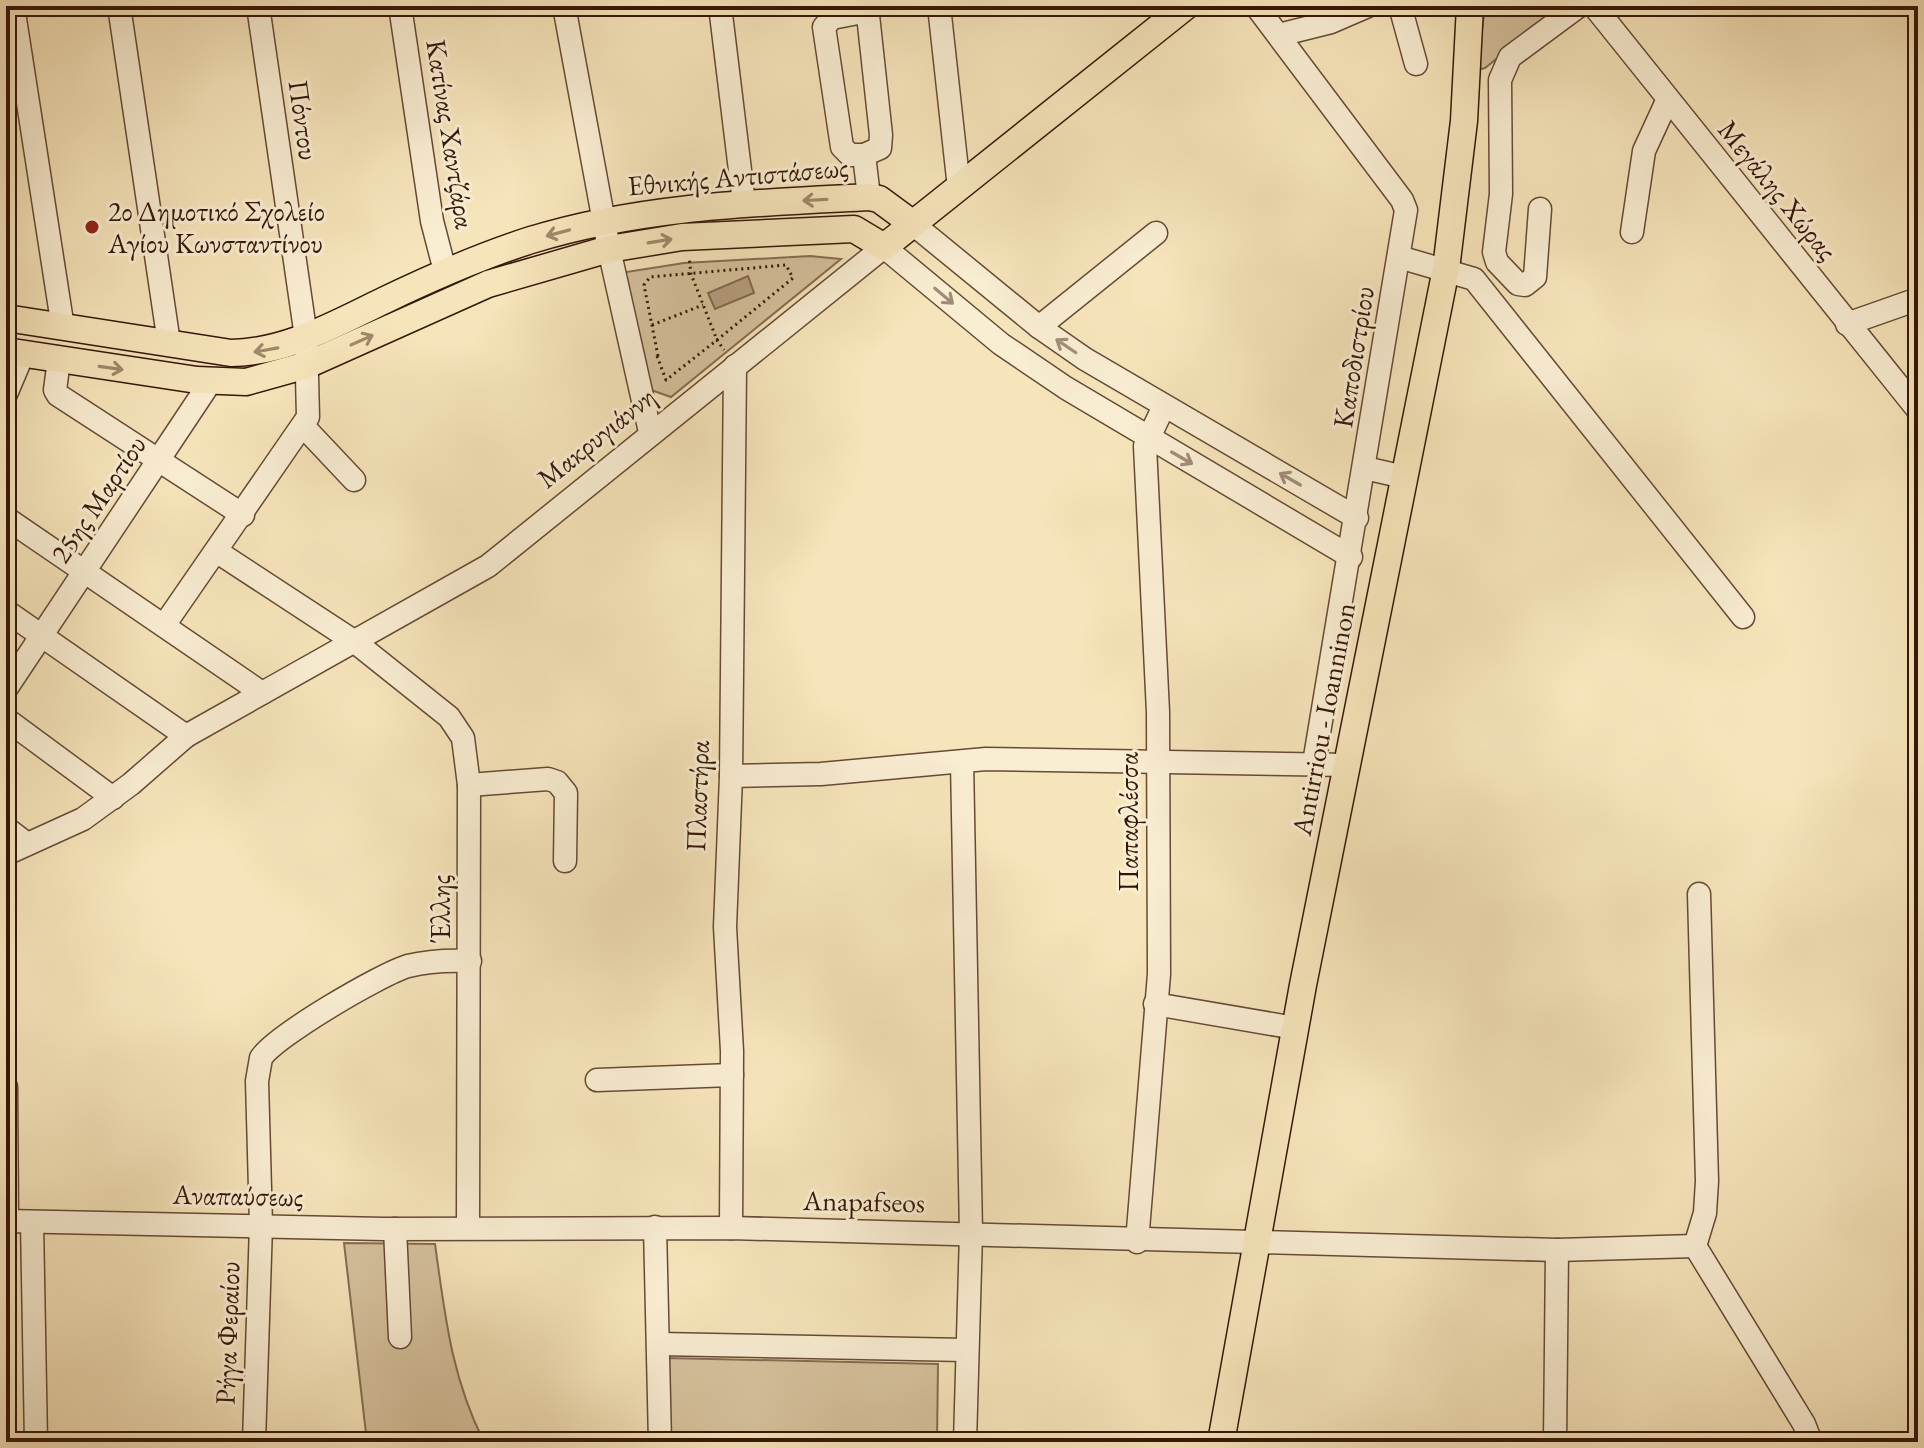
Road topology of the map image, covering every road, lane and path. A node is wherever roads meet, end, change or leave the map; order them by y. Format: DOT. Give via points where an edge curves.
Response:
graph roads {
  1 [pos="13,6"];
  2 [pos="119,6"];
  3 [pos="258,6"];
  4 [pos="400,6"];
  5 [pos="564,6"];
  6 [pos="720,6"];
  7 [pos="939,6"];
  8 [pos="1186,6"];
  9 [pos="1256,6"];
  10 [pos="1368,6"];
  11 [pos="1400,6"];
  12 [pos="1470,6"];
  13 [pos="1579,6"];
  14 [pos="1594,6"];
  15 [pos="868,9"];
  16 [pos="1279,35"];
  17 [pos="1416,64"];
  18 [pos="1667,101"];
  19 [pos="864,155"];
  20 [pos="959,188"];
  21 [pos="869,197"];
  22 [pos="744,203"];
  23 [pos="1540,209"];
  24 [pos="604,221"];
  25 [pos="913,224"];
  26 [pos="1632,232"];
  27 [pos="1156,233"];
  28 [pos="884,247"];
  29 [pos="609,249"];
  30 [pos="1399,257"];
  31 [pos="1497,262"];
  32 [pos="1446,269"];
  33 [pos="445,271"];
  34 [pos="691,274"];
  35 [pos="1474,279"];
  36 [pos="1918,299"];
  37 [pos="703,305"];
  38 [pos="6,318"];
  39 [pos="1847,324"];
  40 [pos="652,325"];
  41 [pos="1039,327"];
  42 [pos="63,328"];
  43 [pos="306,337"];
  44 [pos="717,340"];
  45 [pos="169,343"];
  46 [pos="14,353"];
  47 [pos="658,356"];
  48 [pos="634,359"];
  49 [pos="59,360"];
  50 [pos="307,365"];
  51 [pos="735,366"];
  52 [pos="211,381"];
  53 [pos="6,394"];
  54 [pos="1164,406"];
  55 [pos="1918,410"];
  56 [pos="304,427"];
  57 [pos="650,432"];
  58 [pos="1147,438"];
  59 [pos="161,459"];
  60 [pos="1365,468"];
  61 [pos="1404,477"];
  62 [pos="354,480"];
  63 [pos="243,515"];
  64 [pos="6,518"];
  65 [pos="1357,518"];
  66 [pos="216,551"];
  67 [pos="1351,557"];
  68 [pos="86,571"];
  69 [pos="6,611"];
  70 [pos="1743,617"];
  71 [pos="165,624"];
  72 [pos="42,636"];
  73 [pos="355,642"];
  74 [pos="6,689"];
  75 [pos="262,693"];
  76 [pos="6,719"];
  77 [pos="186,736"];
  78 [pos="1157,760"];
  79 [pos="962,762"];
  80 [pos="1314,763"];
  81 [pos="1347,765"];
  82 [pos="731,776"];
  83 [pos="469,785"];
  84 [pos="113,798"];
  85 [pos="6,828"];
  86 [pos="27,844"];
  87 [pos="6,854"];
  88 [pos="565,861"];
  89 [pos="1699,894"];
  90 [pos="470,961"];
  91 [pos="1155,1004"];
  92 [pos="1295,1028"];
  93 [pos="732,1075"];
  94 [pos="597,1080"];
  95 [pos="6,1087"];
  96 [pos="7,1221"];
  97 [pos="32,1222"];
  98 [pos="261,1225"];
  99 [pos="468,1227"];
  100 [pos="655,1227"];
  101 [pos="731,1228"];
  102 [pos="395,1229"];
  103 [pos="971,1233"];
  104 [pos="1137,1242"];
  105 [pos="1259,1242"];
  106 [pos="1695,1246"];
  107 [pos="1557,1250"];
  108 [pos="400,1337"];
  109 [pos="659,1344"];
  110 [pos="965,1350"];
  111 [pos="36,1442"];
  112 [pos="254,1442"];
  113 [pos="660,1442"];
  114 [pos="965,1442"];
  115 [pos="1221,1442"];
  116 [pos="1555,1442"];
  117 [pos="1811,1442"];
  1 -- 42 [label="street"];
  2 -- 45 [label="street"];
  3 -- 43 [label="street, Πόντου"];
  4 -- 33 [label="street, Κατίνας Χαντζάρα" via="432,221"];
  5 -- 24 [label="street"];
  6 -- 22 [label="street"];
  7 -- 20 [label="street"];
  8 -- 20 [label="main road, Μακρυγιάννη"];
  9 -- 16 [label="street, Καποδιστρίου"];
  10 -- 16 [label="street"];
  11 -- 17 [label="street"];
  12 -- 32 [label="main road, Antirriou - Ioanninon" via="1464,121"];
  13 -- 31 [label="street" via="1510,57 1503,71"];
  14 -- 18 [label="street, Μεγάλης Χώρας"];
  15 -- 19 [label="street" via="881,142 876,152"];
  15 -- 19 [label="street" via="832,18 824,27 842,147 850,155"];
  16 -- 30 [label="street, Καποδιστρίου" via="1402,200 1406,216"];
  18 -- 26 [label="street" via="1644,151"];
  18 -- 39 [label="street, Μεγάλης Χώρας"];
  19 -- 21 [label="street"];
  20 -- 25 [label="main road, Μακρυγιάννη"];
  21 -- 22 [label="main road, Εθνικής Αντιστάσεως, one-way"];
  21 -- 25 [label="main road, Εθνικής Αντιστάσεως"];
  22 -- 24 [label="main road, Εθνικής Αντιστάσεως"];
  23 -- 31 [label="street" via="1533,279 1518,284"];
  24 -- 29 [label="street"];
  24 -- 33 [label="main road, Εθνικής Αντιστάσεως, one-way"];
  25 -- 28 [label="main road, Μακρυγιάννη"];
  25 -- 41 [label="street, Εθνικής Αντιστάσεως"];
  27 -- 41 [label="street"];
  29 -- 28 [label="main road, Εθνικής Αντιστάσεως, one-way" via="682,237 854,229"];
  28 -- 51 [label="street, Μακρυγιάννη"];
  28 -- 58 [label="street, Εθνικής Αντιστάσεως, one-way" via="1001,344"];
  29 -- 48 [label="street"];
  50 -- 29 [label="main road, Εθνικής Αντιστάσεως, one-way" via="488,284"];
  30 -- 32 [label="street"];
  30 -- 60 [label="street, Καποδιστρίου"];
  31 -- 35 [label="street"];
  32 -- 35 [label="street"];
  32 -- 61 [label="main road, Antirriou - Ioanninon"];
  33 -- 43 [label="main road, Εθνικής Αντιστάσεως"];
  34 -- 37 [label="path"];
  34 -- 40 [label="path" via="647,279"];
  34 -- 44 [label="path" via="786,265 793,278"];
  35 -- 70 [label="street"];
  36 -- 39 [label="street"];
  37 -- 40 [label="path"];
  37 -- 44 [label="path"];
  38 -- 42 [label="main road, Εθνικής Αντιστάσεως"];
  39 -- 55 [label="street, Μεγάλης Χώρας"];
  40 -- 47 [label="path"];
  54 -- 41 [label="street, Εθνικής Αντιστάσεως, one-way"];
  42 -- 45 [label="main road, Εθνικής Αντιστάσεως"];
  43 -- 45 [label="main road, Εθνικής Αντιστάσεως, one-way" via="259,352"];
  43 -- 50 [label="street, Πόντου"];
  44 -- 47 [label="path" via="671,379 663,379"];
  44 -- 51 [label="path"];
  46 -- 49 [label="main road, Εθνικής Αντιστάσεως"];
  46 -- 53 [label="street"];
  47 -- 48 [label="path"];
  48 -- 57 [label="street"];
  49 -- 52 [label="main road, Εθνικής Αντιστάσεως, one-way"];
  49 -- 59 [label="street" via="57,394"];
  50 -- 52 [label="main road, Εθνικής Αντιστάσεως" via="259,380"];
  50 -- 56 [label="street, Πόντου"];
  51 -- 57 [label="street, Μακρυγιάννη"];
  51 -- 82 [label="street, Πλαστήρα"];
  52 -- 59 [label="street, 25ης Μαρτίου"];
  54 -- 58 [label="street, Παπαφλέσσα"];
  65 -- 54 [label="street, Εθνικής Αντιστάσεως, one-way"];
  56 -- 62 [label="street"];
  56 -- 63 [label="street"];
  57 -- 73 [label="street, Μακρυγιάννη" via="488,566"];
  58 -- 67 [label="street, Εθνικής Αντιστάσεως, one-way"];
  58 -- 78 [label="street, Παπαφλέσσα"];
  59 -- 63 [label="street"];
  59 -- 68 [label="street, 25ης Μαρτίου"];
  60 -- 61 [label="street"];
  60 -- 65 [label="street, Καποδιστρίου"];
  61 -- 81 [label="main road, Antirriou - Ioanninon"];
  63 -- 66 [label="street"];
  64 -- 68 [label="street"];
  65 -- 67 [label="street, Καποδιστρίου"];
  66 -- 71 [label="street"];
  66 -- 73 [label="street, Έλλης"];
  67 -- 80 [label="street, Καποδιστρίου"];
  68 -- 71 [label="street"];
  68 -- 72 [label="street, 25ης Μαρτίου"];
  69 -- 72 [label="street"];
  71 -- 75 [label="street"];
  72 -- 74 [label="street, 25ης Μαρτίου"];
  72 -- 77 [label="street"];
  73 -- 75 [label="street, Μακρυγιάννη"];
  73 -- 83 [label="street, Έλλης" via="456,725 463,738"];
  75 -- 77 [label="street, Μακρυγιάννη"];
  76 -- 84 [label="street"];
  77 -- 84 [label="street, Μακρυγιάννη"];
  78 -- 79 [label="street"];
  78 -- 80 [label="street"];
  78 -- 91 [label="street, Παπαφλέσσα"];
  79 -- 82 [label="street"];
  79 -- 103 [label="street"];
  80 -- 81 [label="street"];
  81 -- 92 [label="main road, Antirriou - Ioanninon"];
  82 -- 93 [label="street, Πλαστήρα" via="725,927"];
  83 -- 88 [label="street" via="557,782 566,793"];
  83 -- 90 [label="street, Έλλης"];
  84 -- 86 [label="street, Μακρυγιάννη" via="83,819"];
  85 -- 86 [label="street"];
  86 -- 87 [label="street, Μακρυγιάννη"];
  89 -- 106 [label="street" via="1707,1181"];
  90 -- 98 [label="street, Ρήγα Φεραίου" via="398,970 264,1054 257,1081"];
  90 -- 99 [label="street, Έλλης"];
  91 -- 92 [label="street"];
  91 -- 104 [label="street, Παπαφλέσσα"];
  92 -- 105 [label="main road, Antirriou - Ioanninon"];
  93 -- 94 [label="street"];
  93 -- 101 [label="street, Πλαστήρα"];
  95 -- 96 [label="street"];
  96 -- 97 [label="street, Αναπαύσεως"];
  97 -- 98 [label="street, Αναπαύσεως"];
  97 -- 111 [label="street"];
  98 -- 102 [label="street, Αναπαύσεως"];
  98 -- 112 [label="street, Ρήγα Φεραίου"];
  99 -- 100 [label="street, Anapafseos"];
  99 -- 102 [label="street, Αναπαύσεως"];
  100 -- 101 [label="street, Anapafseos"];
  100 -- 109 [label="street"];
  101 -- 103 [label="street, Anapafseos"];
  102 -- 108 [label="street"];
  103 -- 104 [label="street, Anapafseos"];
  103 -- 110 [label="street"];
  104 -- 105 [label="street, Anapafseos"];
  105 -- 107 [label="street, Anapafseos"];
  105 -- 115 [label="main road, Antirriou - Ioanninon"];
  106 -- 107 [label="street, Anapafseos"];
  106 -- 117 [label="street"];
  107 -- 116 [label="street"];
  109 -- 110 [label="street"];
  109 -- 113 [label="street"];
  110 -- 114 [label="street"];
}
